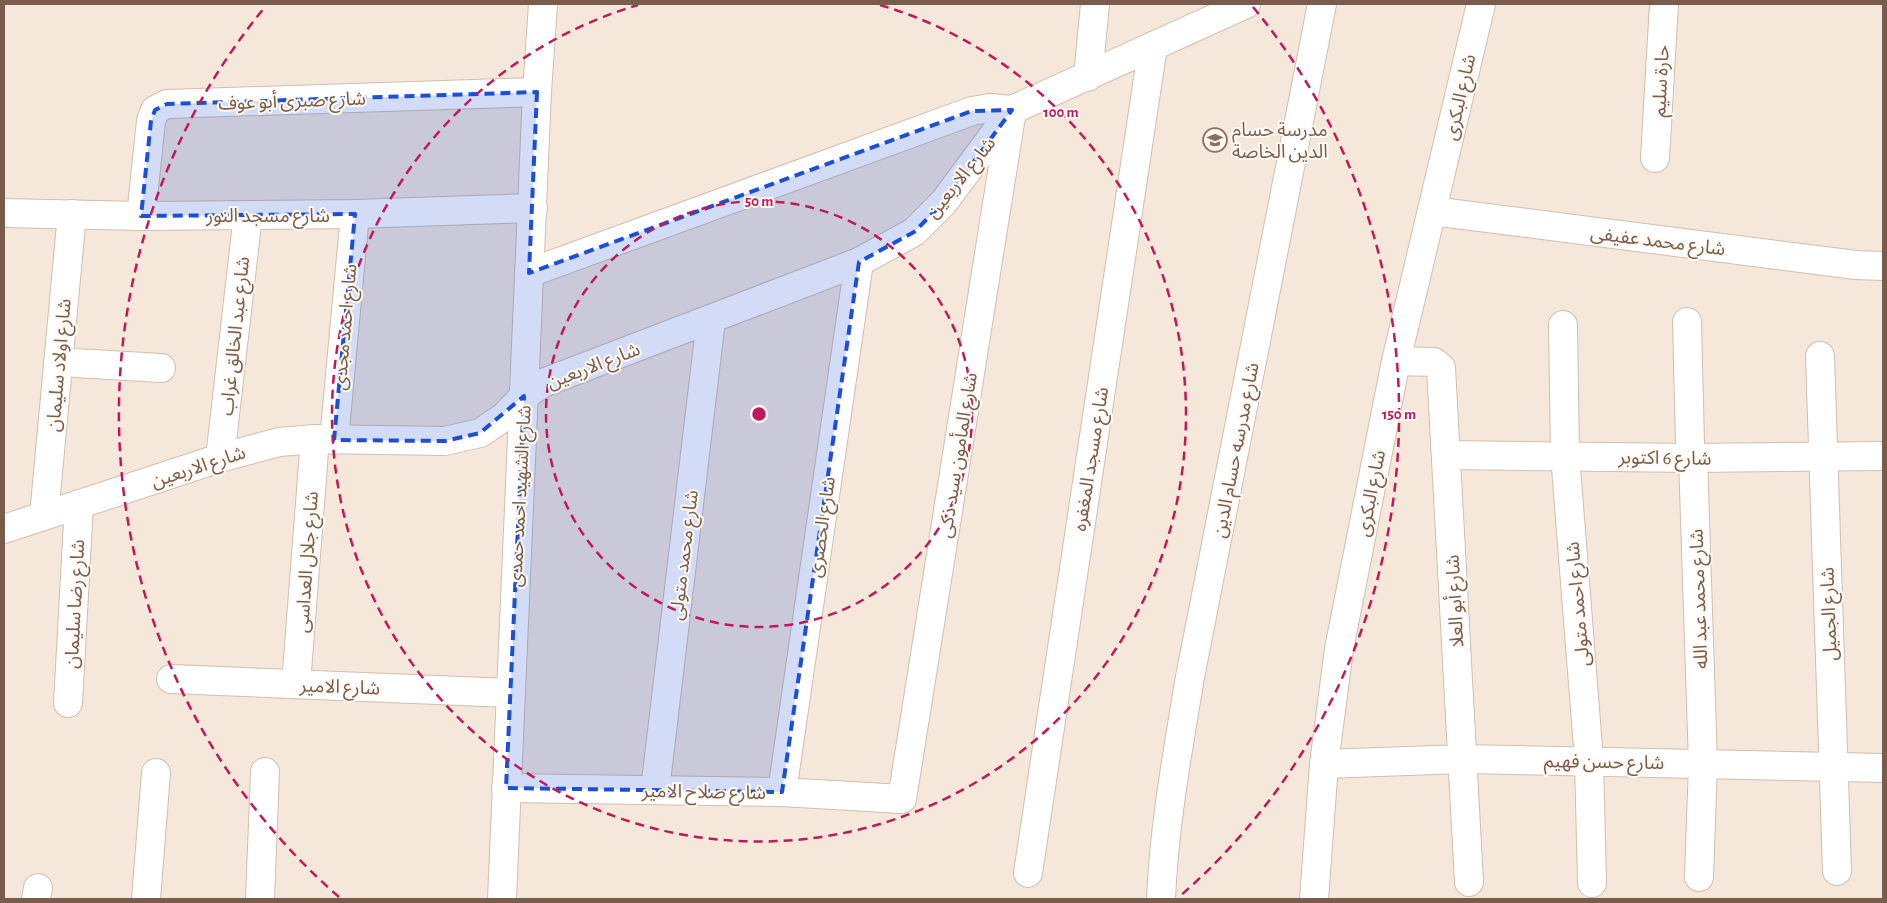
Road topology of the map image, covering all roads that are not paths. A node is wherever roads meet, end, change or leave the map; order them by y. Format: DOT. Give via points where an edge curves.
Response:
graph roads {
  1 [pos="543,4"];
  2 [pos="1095,4"];
  3 [pos="1246,4"];
  4 [pos="1322,4"];
  5 [pos="1481,4"];
  6 [pos="1664,4"];
  7 [pos="1153,46"];
  8 [pos="1088,77"];
  9 [pos="537,92"];
  10 [pos="1012,110"];
  11 [pos="1655,158"];
  12 [pos="533,208"];
  13 [pos="1432,210"];
  14 [pos="4,213"];
  15 [pos="72,214"];
  16 [pos="355,214"];
  17 [pos="248,215"];
  18 [pos="141,216"];
  19 [pos="860,262"];
  20 [pos="1883,266"];
  21 [pos="530,273"];
  22 [pos="711,320"];
  23 [pos="1687,322"];
  24 [pos="1563,325"];
  25 [pos="1820,356"];
  26 [pos="1396,361"];
  27 [pos="58,362"];
  28 [pos="161,368"];
  29 [pos="524,396"];
  30 [pos="325,440"];
  31 [pos="1446,455"];
  32 [pos="1565,455"];
  33 [pos="1883,456"];
  34 [pos="1822,457"];
  35 [pos="220,458"];
  36 [pos="1693,458"];
  37 [pos="79,504"];
  38 [pos="44,516"];
  39 [pos="4,529"];
  40 [pos="171,679"];
  41 [pos="296,684"];
  42 [pos="510,693"];
  43 [pos="68,703"];
  44 [pos="1462,759"];
  45 [pos="1589,760"];
  46 [pos="1324,764"];
  47 [pos="1703,764"];
  48 [pos="1834,768"];
  49 [pos="1883,768"];
  50 [pos="265,772"];
  51 [pos="156,773"];
  52 [pos="506,788"];
  53 [pos="655,790"];
  54 [pos="782,792"];
  55 [pos="902,799"];
  56 [pos="1837,871"];
  57 [pos="1028,872"];
  58 [pos="1699,877"];
  59 [pos="1469,882"];
  60 [pos="1592,883"];
  61 [pos="146,899"];
  62 [pos="260,899"];
  63 [pos="502,899"];
  64 [pos="1161,899"];
  65 [pos="1314,899"];
  1 -- 9 [label="street, شارع الشهيد احمد حمدى"];
  2 -- 8 [label="street"];
  3 -- 7 [label="street, شارع الاربعين"];
  4 -- 64 [label="street, شارع مدرسه حسام الدين" via="1190,677 1162,869"];
  5 -- 13 [label="street, شارع البكرى"];
  6 -- 11 [label="street, حارة سليم"];
  7 -- 8 [label="street, شارع الاربعين"];
  7 -- 57 [label="street, شارع مسجد المغفره"];
  8 -- 10 [label="street, شارع الاربعين"];
  9 -- 12 [label="street, شارع الشهيد احمد حمدى"];
  9 -- 18 [label="street, شارع صبرى أبو عوف" via="166,104 156,110 151,121"];
  10 -- 19 [label="street, شارع الاربعين" via="944,202 914,232"];
  10 -- 21 [label="street, شارع الاربعين" via="990,108 972,111"];
  10 -- 55 [label="street, شارع المأمون سيد ذكى"];
  12 -- 16 [label="street, شارع مسجد النور"];
  12 -- 21 [label="street, شارع الشهيد احمد حمدى"];
  13 -- 20 [label="street, شارع محمد عفيفى"];
  13 -- 26 [label="street, شارع البكرى"];
  14 -- 15 [label="street, شارع مسجد النور"];
  15 -- 18 [label="street, شارع مسجد النور"];
  15 -- 27 [label="street, شارع اولاد سليمان"];
  16 -- 17 [label="street, شارع مسجد النور"];
  16 -- 30 [label="street, شارع احمد مجدى"];
  17 -- 18 [label="street, شارع مسجد النور"];
  17 -- 35 [label="street, شارع عبد الخالق غراب"];
  19 -- 22 [label="street, شارع الاربعين"];
  19 -- 54 [label="street, شارع الحصرى"];
  21 -- 29 [label="street, شارع الشهيد احمد حمدى"];
  22 -- 29 [label="street, شارع الاربعين" via="543,383"];
  22 -- 53 [label="street, شارع محمد متولى"];
  23 -- 36 [label="street, شارع محمد عبد الله"];
  24 -- 32 [label="street, شارع احمد متولى"];
  25 -- 34 [label="street, شارع الجميل"];
  26 -- 31 [label="street, شارع أبو العلا" via="1434,362 1441,368"];
  26 -- 46 [label="street, شارع البكرى" via="1339,649"];
  27 -- 28 [label="street"];
  27 -- 38 [label="street, شارع اولاد سليمان"];
  29 -- 30 [label="street, شارع الاربعين" via="480,433 445,441"];
  29 -- 42 [label="street, شارع الشهيد احمد حمدى"];
  30 -- 35 [label="street, شارع الاربعين" via="278,442"];
  30 -- 41 [label="street, شارع جلال العداسى"];
  31 -- 32 [label="street, شارع 6 اكتوبر"];
  31 -- 44 [label="street, شارع أبو العلا"];
  32 -- 36 [label="street, شارع 6 اكتوبر"];
  32 -- 45 [label="street, شارع احمد متولى"];
  33 -- 34 [label="street, شارع 6 اكتوبر"];
  34 -- 36 [label="street, شارع 6 اكتوبر"];
  34 -- 48 [label="street, شارع الجميل"];
  35 -- 37 [label="street, شارع الاربعين"];
  36 -- 47 [label="street, شارع محمد عبد الله"];
  37 -- 38 [label="street, شارع الاربعين"];
  37 -- 43 [label="street, شارع رضا سليمان"];
  38 -- 39 [label="street, شارع الاربعين"];
  40 -- 41 [label="street, شارع الامير"];
  41 -- 42 [label="street, شارع الامير"];
  42 -- 52 [label="street, شارع الشهيد احمد حمدى"];
  44 -- 45 [label="street, شارع حسن فهيم"];
  44 -- 46 [label="street, شارع حسن فهيم"];
  44 -- 59 [label="street, شارع أبو العلا"];
  45 -- 47 [label="street, شارع حسن فهيم"];
  45 -- 60 [label="street, شارع احمد متولى"];
  46 -- 65 [label="street, شارع البكرى"];
  47 -- 48 [label="street, شارع حسن فهيم"];
  47 -- 58 [label="street, شارع محمد عبد الله"];
  48 -- 49 [label="street, شارع حسن فهيم"];
  48 -- 56 [label="street, شارع الجميل"];
  50 -- 62 [label="street"];
  51 -- 61 [label="street"];
  52 -- 53 [label="street, شارع صلاح الامير"];
  52 -- 63 [label="street, شارع الشهيد احمد حمدى"];
  53 -- 54 [label="street, شارع صلاح الامير"];
  54 -- 55 [label="street, شارع صلاح الامير"];
}
